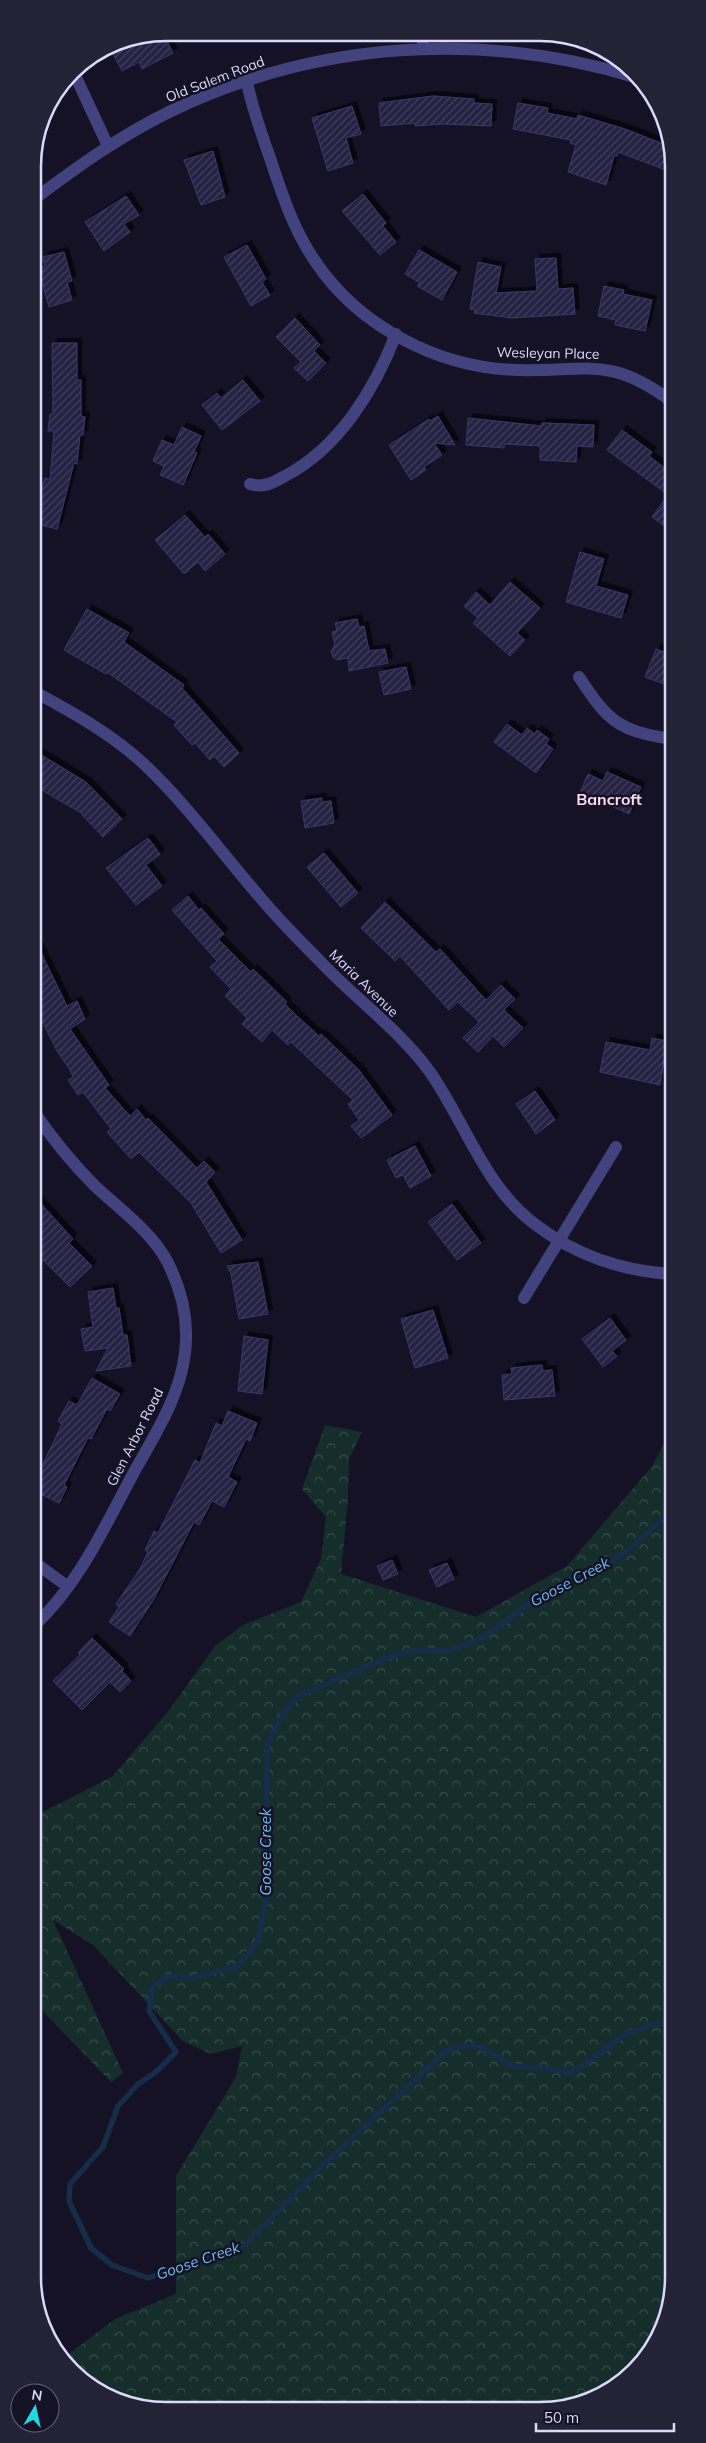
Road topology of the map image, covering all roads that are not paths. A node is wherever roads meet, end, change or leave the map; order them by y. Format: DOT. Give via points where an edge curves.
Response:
graph roads {
  1 [pos="423,41"];
  2 [pos="423,48"];
  3 [pos="624,75"];
  4 [pos="77,79"];
  5 [pos="247,82"];
  6 [pos="108,146"];
  7 [pos="42,194"];
  8 [pos="396,334"];
  9 [pos="665,397"];
  10 [pos="250,484"];
  11 [pos="579,677"];
  12 [pos="42,696"];
  13 [pos="665,738"];
  14 [pos="42,1123"];
  15 [pos="616,1147"];
  16 [pos="559,1240"];
  17 [pos="664,1273"];
  18 [pos="524,1298"];
  19 [pos="41,1567"];
  20 [pos="67,1586"];
  21 [pos="41,1617"];
  1 -- 2 [label="street"];
  2 -- 3 [label="street, Old Salem Road" via="512,52"];
  2 -- 5 [label="street, Old Salem Road" via="380,50 294,66"];
  4 -- 6 [label="street"];
  5 -- 6 [label="street, Old Salem Road" via="170,112"];
  5 -- 8 [label="street, Wesleyan Place" via="254,113 297,232 315,262 338,290 371,319"];
  6 -- 7 [label="street, Old Salem Road"];
  8 -- 9 [label="street, Wesleyan Place" via="446,358 483,367 608,369 641,380"];
  8 -- 10 [label="street" via="384,365 333,439 299,469 273,483 259,487"];
  11 -- 13 [label="street" via="600,710 612,720 648,736"];
  12 -- 16 [label="street, Maria Avenue" via="97,728 143,763 184,805 260,897 319,961 418,1057 506,1197 535,1225"];
  14 -- 20 [label="street, Glen Arbor Road" via="93,1184 150,1237 178,1286 186,1318 185,1352 178,1387 86,1561"];
  15 -- 16 [label="street"];
  16 -- 17 [label="street, Maria Avenue" via="584,1255 609,1264"];
  16 -- 18 [label="street"];
  19 -- 20 [label="street"];
  20 -- 21 [label="street, Glen Arbor Road"];
}
